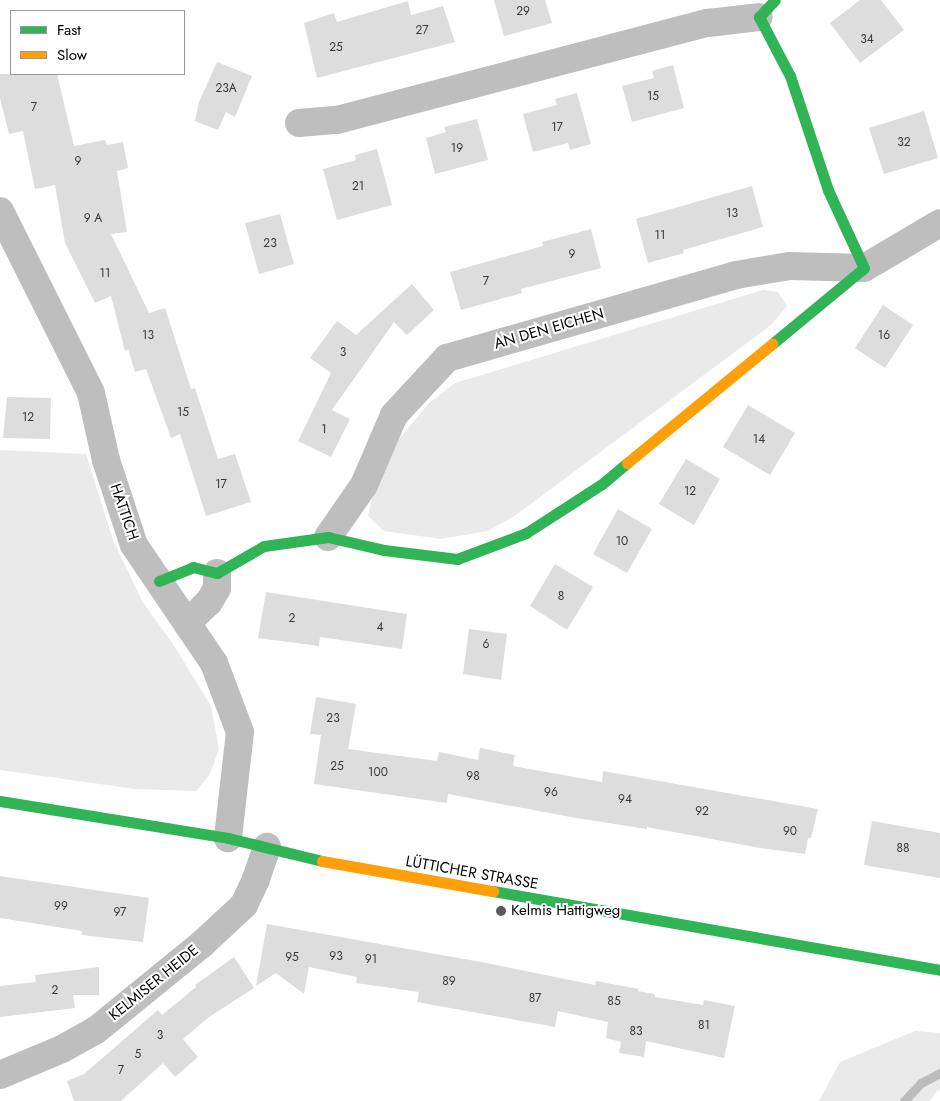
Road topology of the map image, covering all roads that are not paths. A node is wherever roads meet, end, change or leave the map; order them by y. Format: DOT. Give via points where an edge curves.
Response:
graph roads {
  1 [pos="767,9"];
  2 [pos="299,123"];
  3 [pos="0,211"];
  4 [pos="940,223"];
  5 [pos="864,268"];
  6 [pos="328,537"];
  7 [pos="217,573"];
  8 [pos="159,580"];
  9 [pos="187,623"];
  10 [pos="0,801"];
  11 [pos="228,838"];
  12 [pos="266,847"];
  13 [pos="940,970"];
  14 [pos="0,1075"];
  1 -- 2 [label="street" via="337,120"];
  1 -- 5 [label="street" via="828,190"];
  3 -- 8 [label="street, HATTICH" via="90,393 106,460 134,545"];
  4 -- 5 [label="street"];
  5 -- 6 [label="street" via="602,484 526,533 457,559 384,550"];
  5 -- 6 [label="street, AN DEN EICHEN" via="790,266 736,275 446,358 394,415 364,486"];
  6 -- 7 [label="street" via="264,546"];
  7 -- 8 [label="street" via="193,568"];
  7 -- 9 [label="street" via="217,588 210,602"];
  8 -- 9 [label="street, HATTICH"];
  9 -- 11 [label="street, HATTICH" via="214,663 240,732"];
  10 -- 11 [label="street, LÜTTICHER STRASSE"];
  11 -- 12 [label="street, LÜTTICHER STRASSE"];
  12 -- 13 [label="street, LÜTTICHER STRASSE" via="325,862 504,895 648,917"];
  12 -- 14 [label="street, KELMISER HEIDE" via="244,905 202,944 95,1031"];
}
